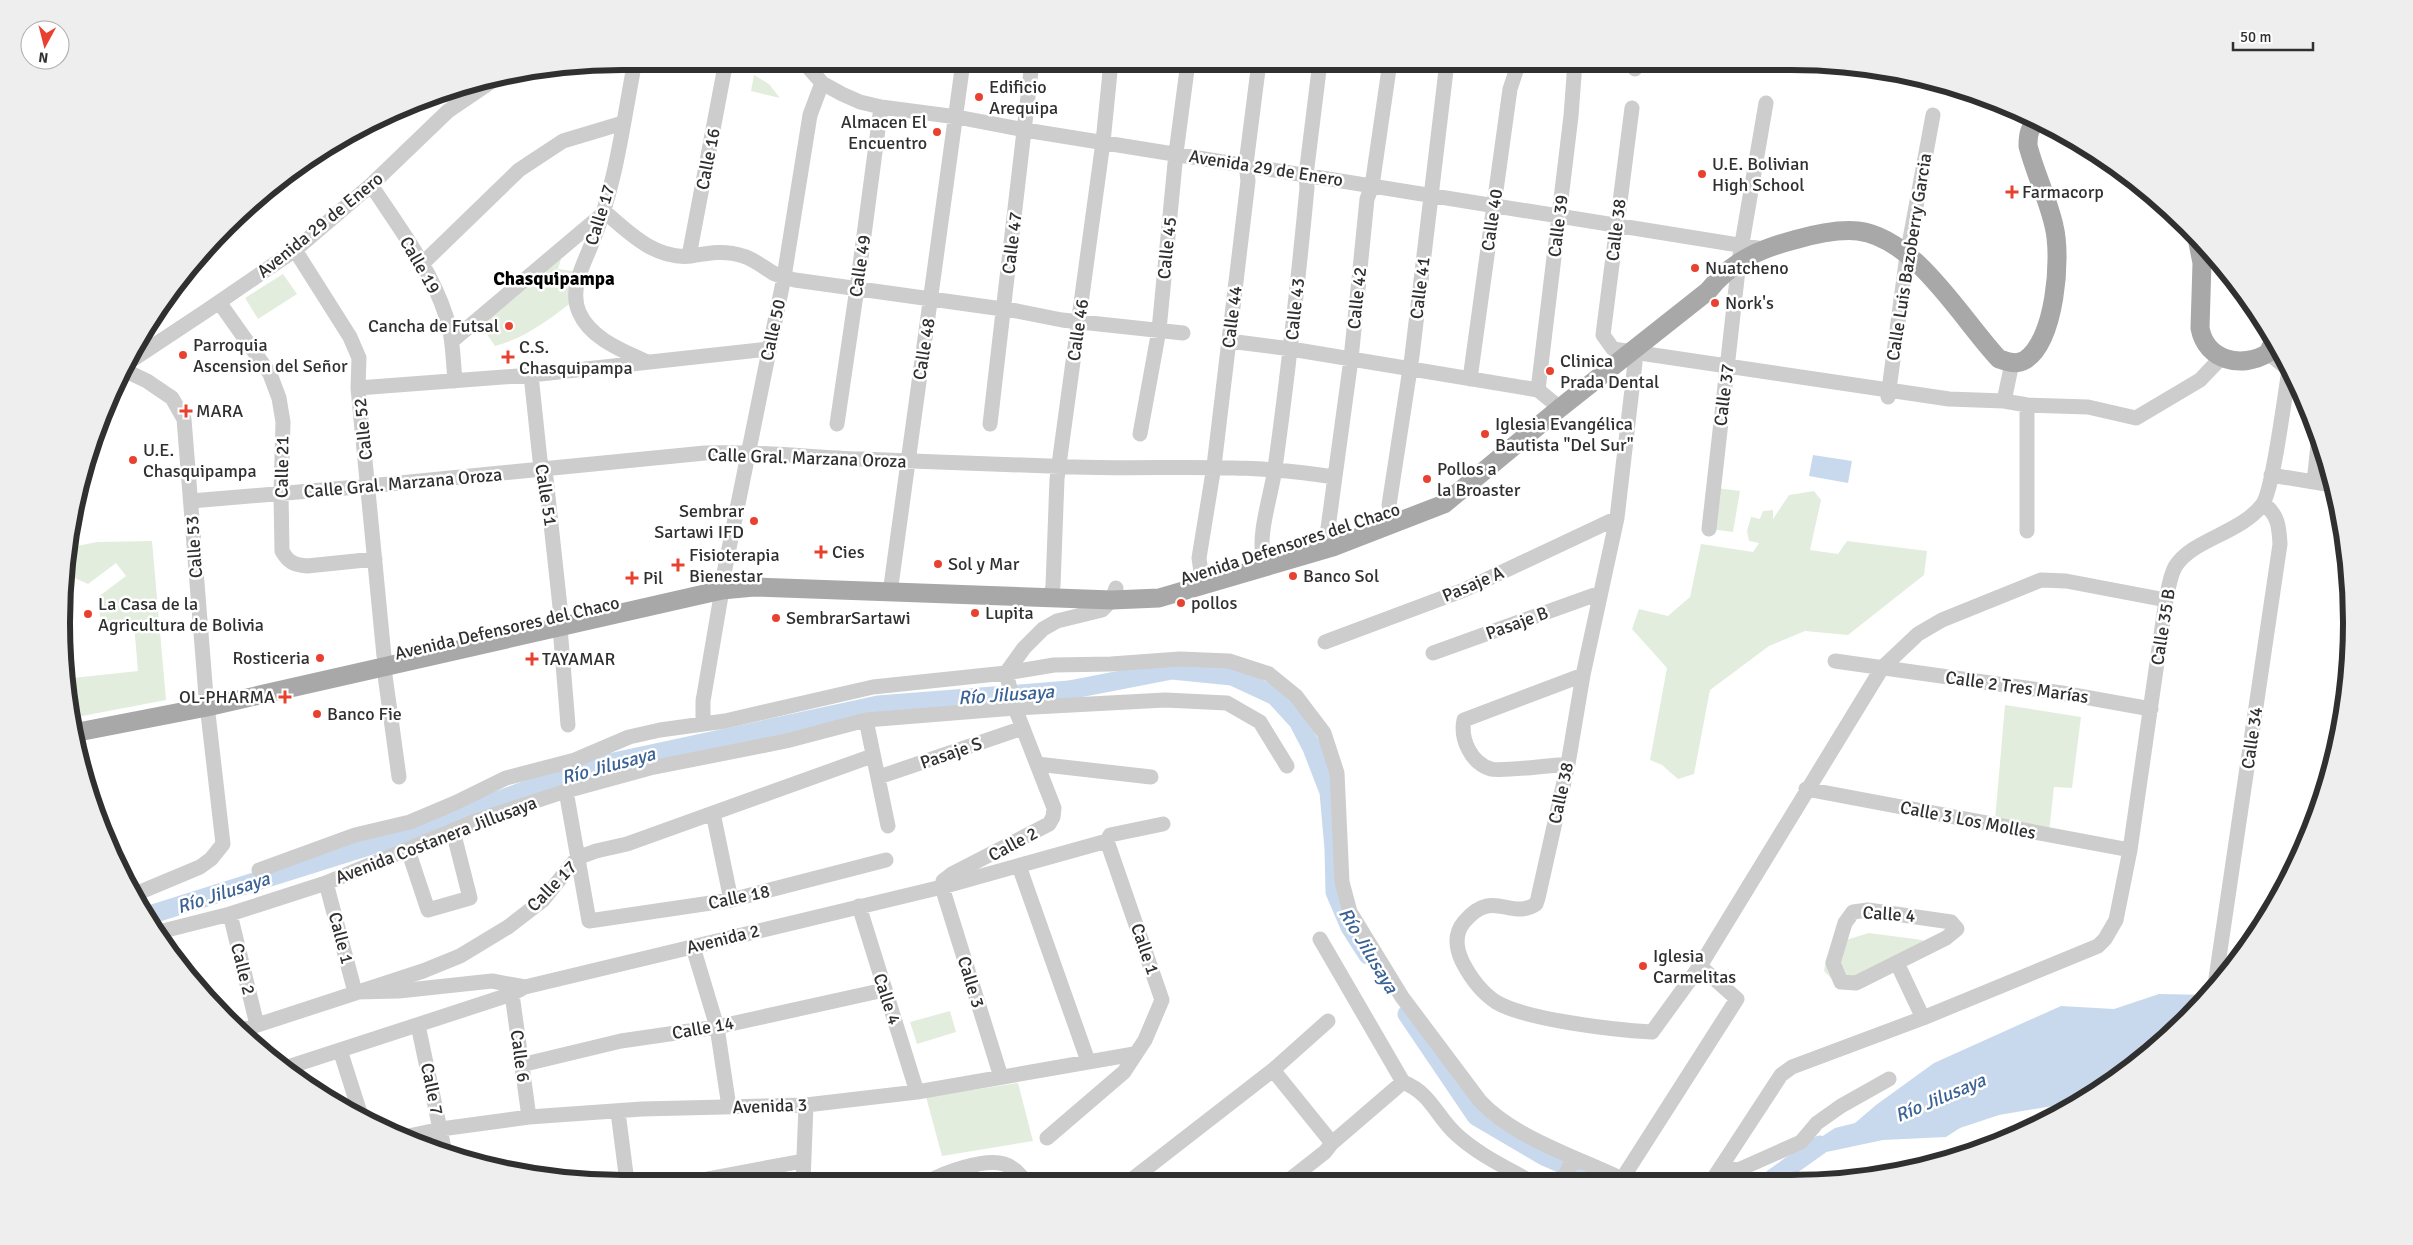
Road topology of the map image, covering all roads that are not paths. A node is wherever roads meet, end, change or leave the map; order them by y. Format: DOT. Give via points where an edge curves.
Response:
graph roads {
  1 [pos="632,70"];
  2 [pos="724,70"];
  3 [pos="811,70"];
  4 [pos="962,70"];
  5 [pos="1031,70"];
  6 [pos="1111,70"];
  7 [pos="1187,70"];
  8 [pos="1257,70"];
  9 [pos="1319,70"];
  10 [pos="1389,70"];
  11 [pos="1446,70"];
  12 [pos="1516,70"];
  13 [pos="1574,70"];
  14 [pos="822,83"];
  15 [pos="481,89"];
  16 [pos="1766,103"];
  17 [pos="881,107"];
  18 [pos="1632,108"];
  19 [pos="1933,115"];
  20 [pos="956,117"];
  21 [pos="623,123"];
  22 [pos="2033,126"];
  23 [pos="1025,130"];
  24 [pos="1103,142"];
  25 [pos="1176,153"];
  26 [pos="1246,164"];
  27 [pos="1306,175"];
  28 [pos="372,185"];
  29 [pos="1372,186"];
  30 [pos="1430,194"];
  31 [pos="1495,204"];
  32 [pos="605,212"];
  33 [pos="1560,215"];
  34 [pos="1617,224"];
  35 [pos="295,250"];
  36 [pos="2200,251"];
  37 [pos="1741,253"];
  38 [pos="1907,255"];
  39 [pos="689,256"];
  40 [pos="422,264"];
  41 [pos="784,276"];
  42 [pos="857,288"];
  43 [pos="931,299"];
  44 [pos="219,302"];
  45 [pos="1004,310"];
  46 [pos="1079,322"];
  47 [pos="1159,330"];
  48 [pos="1183,333"];
  49 [pos="452,341"];
  50 [pos="1230,341"];
  51 [pos="2270,347"];
  52 [pos="769,349"];
  53 [pos="1291,349"];
  54 [pos="1621,351"];
  55 [pos="139,355"];
  56 [pos="2221,358"];
  57 [pos="1351,359"];
  58 [pos="646,361"];
  59 [pos="2012,364"];
  60 [pos="1727,367"];
  61 [pos="1410,370"];
  62 [pos="130,373"];
  63 [pos="531,375"];
  64 [pos="1470,379"];
  65 [pos="454,381"];
  66 [pos="2287,381"];
  67 [pos="358,388"];
  68 [pos="1888,393"];
  69 [pos="1549,399"];
  70 [pos="2004,401"];
  71 [pos="2027,405"];
  72 [pos="837,424"];
  73 [pos="990,424"];
  74 [pos="1140,434"];
  75 [pos="749,454"];
  76 [pos="2317,455"];
  77 [pos="907,461"];
  78 [pos="1059,466"];
  79 [pos="1214,466"];
  80 [pos="1275,468"];
  81 [pos="543,470"];
  82 [pos="2271,475"];
  83 [pos="1334,477"];
  84 [pos="2314,482"];
  85 [pos="2325,484"];
  86 [pos="369,486"];
  87 [pos="281,494"];
  88 [pos="191,501"];
  89 [pos="2264,504"];
  90 [pos="1394,518"];
  91 [pos="1617,518"];
  92 [pos="1709,529"];
  93 [pos="2027,531"];
  94 [pos="1331,541"];
  95 [pos="375,559"];
  96 [pos="1264,560"];
  97 [pos="1202,578"];
  98 [pos="723,584"];
  99 [pos="891,587"];
  100 [pos="1052,592"];
  101 [pos="1600,593"];
  102 [pos="1114,594"];
  103 [pos="2166,600"];
  104 [pos="561,621"];
  105 [pos="1325,642"];
  106 [pos="1433,653"];
  107 [pos="1835,661"];
  108 [pos="384,662"];
  109 [pos="1882,668"];
  110 [pos="1006,673"];
  111 [pos="1583,675"];
  112 [pos="1012,699"];
  113 [pos="207,701"];
  114 [pos="2151,709"];
  115 [pos="108,720"];
  116 [pos="866,720"];
  117 [pos="79,721"];
  118 [pos="703,724"];
  119 [pos="568,725"];
  120 [pos="1023,728"];
  121 [pos="81,730"];
  122 [pos="872,756"];
  123 [pos="1037,764"];
  124 [pos="1568,764"];
  125 [pos="1288,766"];
  126 [pos="399,777"];
  127 [pos="1151,777"];
  128 [pos="878,778"];
  129 [pos="1806,789"];
  130 [pos="566,791"];
  131 [pos="712,812"];
  132 [pos="1163,824"];
  133 [pos="888,826"];
  134 [pos="452,831"];
  135 [pos="1107,841"];
  136 [pos="408,850"];
  137 [pos="2130,850"];
  138 [pos="577,858"];
  139 [pos="886,860"];
  140 [pos="1019,866"];
  141 [pos="259,870"];
  142 [pos="326,883"];
  143 [pos="942,887"];
  144 [pos="140,892"];
  145 [pos="731,900"];
  146 [pos="859,906"];
  147 [pos="230,914"];
  148 [pos="164,931"];
  149 [pos="1320,939"];
  150 [pos="693,946"];
  151 [pos="1897,963"];
  152 [pos="1700,966"];
  153 [pos="2217,974"];
  154 [pos="519,990"];
  155 [pos="884,990"];
  156 [pos="355,992"];
  157 [pos="1924,1018"];
  158 [pos="1328,1021"];
  159 [pos="257,1025"];
  160 [pos="418,1025"];
  161 [pos="717,1027"];
  162 [pos="248,1028"];
  163 [pos="340,1050"];
  164 [pos="1134,1054"];
  165 [pos="1088,1061"];
  166 [pos="522,1065"];
  167 [pos="292,1066"];
  168 [pos="1273,1070"];
  169 [pos="1001,1077"];
  170 [pos="1888,1079"];
  171 [pos="1403,1082"];
  172 [pos="917,1092"];
  173 [pos="806,1105"];
  174 [pos="728,1107"];
  175 [pos="359,1108"];
  176 [pos="618,1112"];
  177 [pos="529,1117"];
  178 [pos="441,1130"];
  179 [pos="416,1135"];
  180 [pos="1047,1138"];
  181 [pos="1332,1143"];
  182 [pos="444,1146"];
  183 [pos="804,1160"];
  184 [pos="1569,1170"];
  185 [pos="1717,1174"];
  186 [pos="626,1175"];
  187 [pos="727,1175"];
  188 [pos="803,1175"];
  189 [pos="940,1175"];
  190 [pos="1020,1175"];
  191 [pos="1138,1175"];
  192 [pos="1295,1175"];
  193 [pos="1519,1175"];
  194 [pos="1615,1175"];
  195 [pos="1626,1175"];
  1 -- 21 [label="street, Calle 17"];
  2 -- 39 [label="street, Calle 16"];
  3 -- 14 [label="street, Avenida 29 de Enero"];
  4 -- 20 [label="street, Calle 48"];
  5 -- 23 [label="street, Calle 47"];
  6 -- 24 [label="street, Calle 46"];
  7 -- 25 [label="street, Calle 45"];
  8 -- 26 [label="street, Calle 44"];
  9 -- 27 [label="street, Calle 43"];
  10 -- 29 [label="street, Calle 42"];
  11 -- 30 [label="street, Calle 41"];
  12 -- 31 [label="street, Calle 40" via="1510,90"];
  13 -- 33 [label="street, Calle 39"];
  14 -- 17 [label="street, Avenida 29 de Enero" via="842,94"];
  14 -- 41 [label="street, Calle 50" via="810,115"];
  15 -- 28 [label="street, Avenida 29 de Enero" via="448,111"];
  16 -- 37 [label="street, Calle 37"];
  17 -- 20 [label="street, Avenida 29 de Enero"];
  17 -- 42 [label="street, Calle 49"];
  18 -- 34 [label="street, Calle 38"];
  19 -- 38 [label="street, Calle Luis Bazoberry Garcia"];
  20 -- 23 [label="street, Avenida 29 de Enero"];
  20 -- 43 [label="street, Calle 48"];
  21 -- 32 [label="street, Calle 17"];
  21 -- 40 [label="street" via="563,141 519,170"];
  22 -- 59 [label="main road" via="2028,134 2028,146 2054,226 2058,258 2054,292 2040,343 2024,361"];
  23 -- 24 [label="street, Avenida 29 de Enero"];
  23 -- 45 [label="street, Calle 47"];
  24 -- 25 [label="street, Avenida 29 de Enero"];
  24 -- 46 [label="street, Calle 46"];
  25 -- 26 [label="street, Avenida 29 de Enero"];
  25 -- 47 [label="street, Calle 45"];
  26 -- 27 [label="street, Avenida 29 de Enero"];
  26 -- 50 [label="street, Calle 44" via="1248,181"];
  27 -- 29 [label="street, Avenida 29 de Enero"];
  27 -- 53 [label="street, Calle 43"];
  28 -- 35 [label="street, Avenida 29 de Enero"];
  28 -- 40 [label="street, Calle 19"];
  29 -- 30 [label="street, Avenida 29 de Enero"];
  29 -- 57 [label="street, Calle 42" via="1367,199"];
  30 -- 31 [label="street, Avenida 29 de Enero"];
  30 -- 61 [label="street, Calle 41"];
  31 -- 33 [label="street, Avenida 29 de Enero"];
  31 -- 64 [label="street, Calle 40"];
  32 -- 39 [label="street" via="649,247"];
  32 -- 49 [label="street"];
  32 -- 58 [label="street, Calle 17" via="576,288 579,312 604,340"];
  33 -- 34 [label="street, Avenida 29 de Enero"];
  33 -- 69 [label="street, Calle 39"];
  34 -- 37 [label="street, Avenida 29 de Enero"];
  34 -- 54 [label="street, Calle 38" via="1603,335"];
  35 -- 44 [label="street, Avenida 29 de Enero"];
  35 -- 67 [label="street, Calle 52" via="350,337 359,358"];
  36 -- 56 [label="main road" via="2202,339 2213,354"];
  37 -- 38 [label="main road" via="1822,233 1859,231 1889,241"];
  37 -- 54 [label="main road, Avenida Defensores del Chaco" via="1721,275 1700,282"];
  37 -- 60 [label="street, Calle 37"];
  38 -- 59 [label="main road" via="1999,359"];
  38 -- 68 [label="street, Calle Luis Bazoberry Garcia"];
  39 -- 41 [label="street" via="708,252 745,256"];
  40 -- 49 [label="street, Calle 19" via="438,292"];
  41 -- 42 [label="street"];
  41 -- 52 [label="street, Calle 50"];
  42 -- 43 [label="street"];
  42 -- 72 [label="street, Calle 49"];
  43 -- 45 [label="street"];
  43 -- 77 [label="street, Calle 48"];
  44 -- 55 [label="street, Avenida 29 de Enero"];
  44 -- 87 [label="street, Calle 21" via="270,374 280,398 283,422"];
  45 -- 46 [label="street"];
  45 -- 73 [label="street, Calle 47"];
  46 -- 47 [label="street"];
  46 -- 78 [label="street, Calle 46"];
  47 -- 48 [label="street"];
  47 -- 74 [label="street, Calle 45"];
  49 -- 65 [label="street, Calle 19"];
  50 -- 53 [label="street"];
  50 -- 79 [label="street, Calle 44"];
  51 -- 56 [label="main road" via="2247,361"];
  52 -- 58 [label="street"];
  52 -- 75 [label="street, Calle 50"];
  53 -- 57 [label="street"];
  53 -- 80 [label="street, Calle 43"];
  54 -- 60 [label="street"];
  54 -- 69 [label="main road, Avenida Defensores del Chaco"];
  54 -- 91 [label="street, Calle 38" via="1635,363"];
  56 -- 71 [label="street" via="2200,380 2136,418 2088,407"];
  57 -- 61 [label="street"];
  57 -- 83 [label="street, Calle 42"];
  58 -- 63 [label="street"];
  59 -- 70 [label="street"];
  60 -- 68 [label="street"];
  60 -- 92 [label="street, Calle 37"];
  61 -- 64 [label="street"];
  61 -- 90 [label="street, Calle 41" via="1389,506"];
  62 -- 88 [label="street, Calle 53" via="172,398 184,418"];
  63 -- 65 [label="street"];
  63 -- 81 [label="street, Calle 51"];
  64 -- 69 [label="street"];
  65 -- 67 [label="street"];
  66 -- 82 [label="street"];
  67 -- 86 [label="street, Calle 52"];
  68 -- 70 [label="street"];
  69 -- 90 [label="main road, Avenida Defensores del Chaco" via="1447,486"];
  70 -- 71 [label="street"];
  71 -- 93 [label="street"];
  75 -- 77 [label="street, Calle Gral. Marzana Oroza"];
  75 -- 81 [label="street, Calle Gral. Marzana Oroza" via="705,453"];
  75 -- 98 [label="street, Calle 50"];
  76 -- 84 [label="street"];
  77 -- 78 [label="street, Calle Gral. Marzana Oroza"];
  77 -- 99 [label="street, Calle 48"];
  78 -- 79 [label="street, Calle Gral. Marzana Oroza"];
  78 -- 100 [label="street, Calle 46"];
  79 -- 80 [label="street, Calle Gral. Marzana Oroza"];
  79 -- 97 [label="street, Calle 44" via="1199,558"];
  80 -- 83 [label="street, Calle Gral. Marzana Oroza"];
  80 -- 96 [label="street, Calle 43" via="1262,540"];
  81 -- 86 [label="street, Calle Gral. Marzana Oroza"];
  81 -- 104 [label="street, Calle 51"];
  82 -- 84 [label="street"];
  82 -- 89 [label="street"];
  83 -- 94 [label="street, Calle 42" via="1328,528"];
  84 -- 85 [label="street"];
  86 -- 87 [label="street, Calle Gral. Marzana Oroza"];
  86 -- 95 [label="street, Calle 52"];
  87 -- 88 [label="street, Calle Gral. Marzana Oroza"];
  87 -- 95 [label="street, Calle 21" via="282,551 291,563 307,566"];
  88 -- 113 [label="street, Calle 53"];
  89 -- 103 [label="street, Calle 35 B" via="2235,529 2191,550 2175,567"];
  89 -- 153 [label="street, Calle 34" via="2273,511 2279,524 2280,544"];
  90 -- 94 [label="main road, Avenida Defensores del Chaco"];
  91 -- 101 [label="street, Calle 38"];
  91 -- 105 [label="street, Pasaje A" via="1464,590"];
  94 -- 96 [label="main road, Avenida Defensores del Chaco"];
  95 -- 108 [label="street, Calle 52"];
  96 -- 97 [label="main road, Avenida Defensores del Chaco"];
  97 -- 102 [label="main road, Avenida Defensores del Chaco" via="1159,598"];
  98 -- 99 [label="main road, Avenida Defensores del Chaco"];
  98 -- 104 [label="main road, Avenida Defensores del Chaco"];
  98 -- 118 [label="street, Calle 50" via="705,691"];
  99 -- 100 [label="main road, Avenida Defensores del Chaco"];
  100 -- 102 [label="main road, Avenida Defensores del Chaco"];
  101 -- 106 [label="street, Pasaje B"];
  101 -- 111 [label="street, Calle 38"];
  102 -- 110 [label="street" via="1102,610 1057,621 1043,629"];
  103 -- 109 [label="street" via="2066,581 2041,580 1942,620 1918,634"];
  103 -- 114 [label="street, Calle 35 B"];
  104 -- 108 [label="main road, Avenida Defensores del Chaco"];
  104 -- 119 [label="street, Calle 51"];
  107 -- 109 [label="street, Calle 2 Tres Marías"];
  108 -- 113 [label="main road, Avenida Defensores del Chaco"];
  108 -- 126 [label="street, Calle 52"];
  109 -- 114 [label="street, Calle 2 Tres Marías"];
  109 -- 129 [label="street"];
  110 -- 112 [label="street, Calle 2"];
  110 -- 118 [label="street" via="873,687"];
  110 -- 184 [label="street" via="1054,664 1180,659 1229,661 1269,674 1296,696 1324,733 1337,773 1342,882 1350,912 1402,997 1489,1112"];
  111 -- 124 [label="street, Calle 38"];
  111 -- 124 [label="street" via="1464,720 1461,730 1476,760 1492,770"];
  112 -- 116 [label="street, Avenida Costanera Jillusaya"];
  112 -- 120 [label="street, Calle 2"];
  112 -- 125 [label="street, Avenida Costanera Jillusaya" via="1227,703 1260,722"];
  113 -- 115 [label="main road, Avenida Defensores del Chaco"];
  113 -- 144 [label="street, Calle 53" via="223,844 200,867"];
  114 -- 137 [label="street, Calle 35 B"];
  115 -- 117 [label="main road, Avenida Defensores del Chaco"];
  115 -- 121 [label="main road"];
  116 -- 122 [label="street"];
  116 -- 130 [label="street, Avenida Costanera Jillusaya" via="786,741 650,768"];
  118 -- 141 [label="street" via="629,737 575,760 506,778 410,822 355,835"];
  120 -- 123 [label="street, Calle 2"];
  120 -- 128 [label="street, Pasaje S"];
  122 -- 128 [label="street"];
  122 -- 131 [label="street, Calle 17"];
  123 -- 127 [label="street"];
  123 -- 143 [label="street, Calle 2" via="1054,808 1054,817 1049,824 952,874 943,880"];
  124 -- 152 [label="street, Calle 38" via="1536,904 1523,909 1489,904 1480,907 1463,923 1458,933 1457,952 1476,984 1506,1007 1538,1016 1652,1032"];
  128 -- 133 [label="street"];
  129 -- 137 [label="street, Calle 3 Los Molles"];
  129 -- 152 [label="street"];
  130 -- 134 [label="street, Avenida Costanera Jillusaya"];
  130 -- 138 [label="street"];
  131 -- 138 [label="street, Calle 17" via="627,844"];
  131 -- 145 [label="street"];
  132 -- 135 [label="street, Avenida 2" via="1110,835"];
  134 -- 136 [label="street, Avenida Costanera Jillusaya"];
  134 -- 136 [label="street" via="470,898 428,910"];
  135 -- 140 [label="street, Avenida 2"];
  135 -- 164 [label="street, Calle 1" via="1162,1000 1145,1040"];
  136 -- 142 [label="street, Avenida Costanera Jillusaya"];
  137 -- 157 [label="street, Calle 35 B" via="2116,920 2098,946"];
  138 -- 145 [label="street, Calle 18" via="589,921"];
  138 -- 156 [label="street, Calle 17" via="543,900 508,927 468,951 423,971"];
  139 -- 145 [label="street, Calle 18"];
  140 -- 143 [label="street, Avenida 2"];
  140 -- 165 [label="street, Calle 2"];
  142 -- 147 [label="street, Avenida Costanera Jillusaya"];
  142 -- 156 [label="street, Calle 1"];
  143 -- 146 [label="street, Avenida 2"];
  143 -- 169 [label="street, Calle 3"];
  146 -- 150 [label="street, Avenida 2"];
  146 -- 155 [label="street, Calle 4"];
  147 -- 148 [label="street, Avenida Costanera Jillusaya"];
  147 -- 159 [label="street, Calle 2"];
  149 -- 171 [label="street"];
  150 -- 154 [label="street, Avenida 2"];
  150 -- 161 [label="street"];
  151 -- 151 [label="street, Calle 4" via="1856,983 1840,982 1833,963 1845,923 1854,912 1868,910 1929,917 1956,925 1954,933"];
  151 -- 157 [label="street"];
  152 -- 195 [label="street" via="1737,999"];
  154 -- 156 [label="street" via="492,981 399,991"];
  154 -- 160 [label="street, Avenida 2"];
  154 -- 166 [label="street, Calle 6"];
  155 -- 161 [label="street, Calle 14"];
  155 -- 172 [label="street, Calle 4"];
  156 -- 159 [label="street, Calle 17"];
  157 -- 185 [label="street" via="1792,1066 1781,1075"];
  158 -- 168 [label="street"];
  159 -- 162 [label="street, Calle 17"];
  160 -- 163 [label="street, Avenida 2"];
  160 -- 178 [label="street, Calle 7"];
  161 -- 166 [label="street, Calle 14" via="621,1041"];
  161 -- 174 [label="street"];
  163 -- 167 [label="street, Avenida 2"];
  163 -- 175 [label="street"];
  164 -- 165 [label="street, Avenida 3"];
  164 -- 180 [label="street, Calle 1" via="1124,1072"];
  165 -- 169 [label="street, Avenida 3"];
  166 -- 177 [label="street, Calle 6"];
  168 -- 181 [label="street"];
  168 -- 191 [label="street"];
  169 -- 172 [label="street, Avenida 3"];
  170 -- 185 [label="street" via="1825,1117 1801,1142 1743,1168"];
  171 -- 181 [label="street"];
  171 -- 193 [label="street" via="1419,1088 1442,1119 1480,1153"];
  172 -- 173 [label="street, Avenida 3"];
  173 -- 174 [label="street, Avenida 3"];
  173 -- 183 [label="street"];
  174 -- 176 [label="street, Avenida 3"];
  176 -- 177 [label="street, Avenida 3"];
  176 -- 186 [label="street"];
  177 -- 178 [label="street, Avenida 3"];
  178 -- 179 [label="street, Avenida 3"];
  178 -- 182 [label="street, Calle 7"];
  181 -- 192 [label="street"];
  183 -- 187 [label="street"];
  183 -- 188 [label="street"];
  184 -- 194 [label="street" via="1593,1164"];
  189 -- 190 [label="street" via="966,1167 1002,1163"];
}
